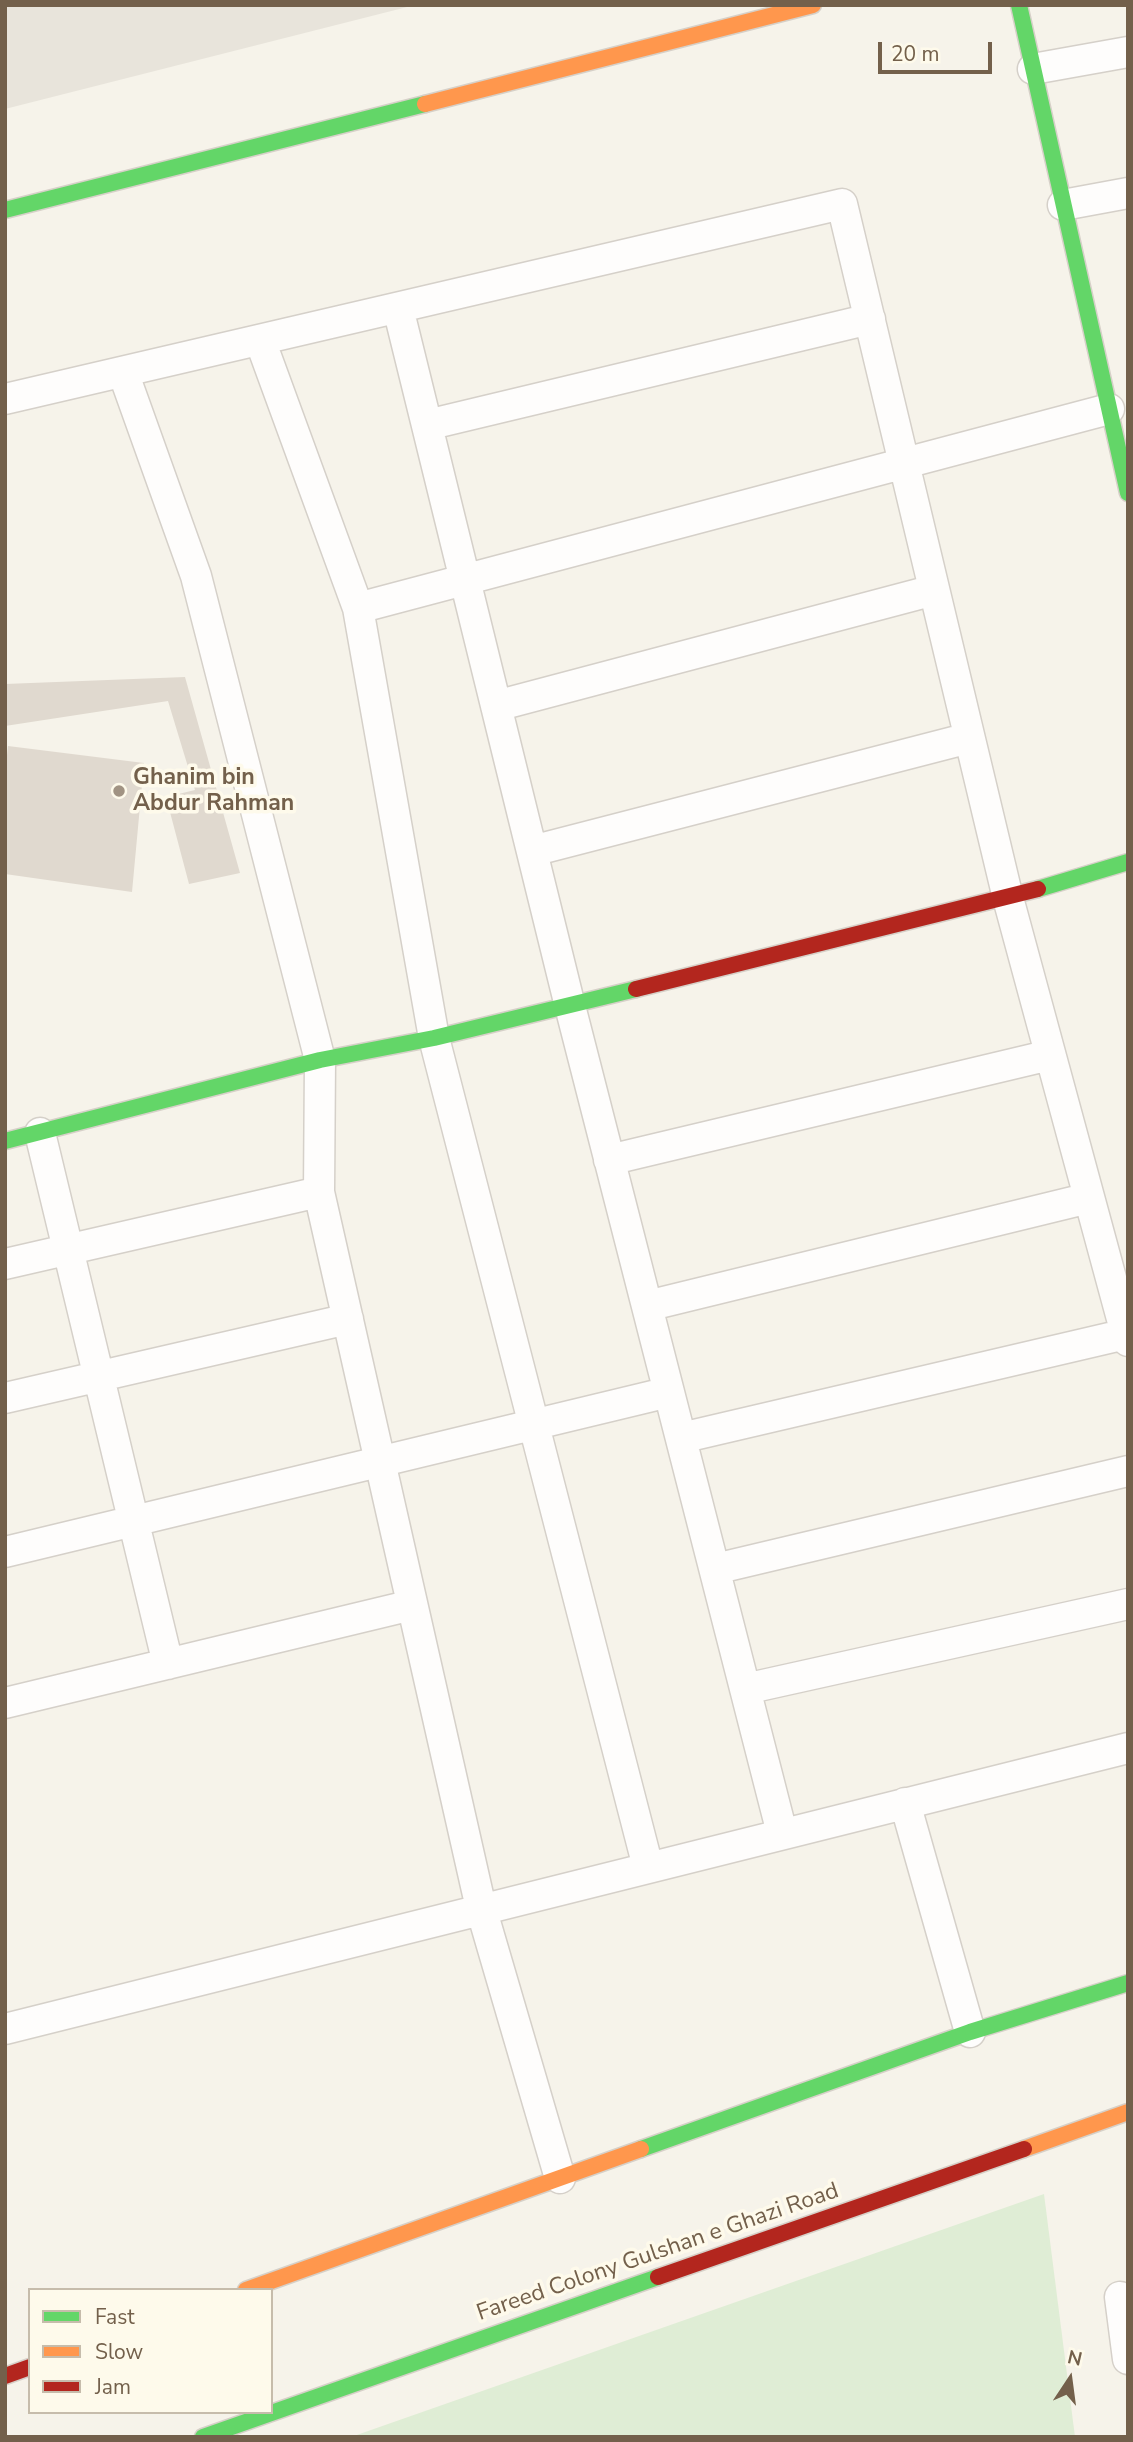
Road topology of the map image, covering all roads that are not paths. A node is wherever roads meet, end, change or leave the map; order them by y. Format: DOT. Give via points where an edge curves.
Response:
graph roads {
  1 [pos="813,5"];
  2 [pos="1019,5"];
  3 [pos="1128,52"];
  4 [pos="1033,69"];
  5 [pos="1128,193"];
  6 [pos="1063,205"];
  7 [pos="5,210"];
  8 [pos="398,308"];
  9 [pos="870,319"];
  10 [pos="260,340"];
  11 [pos="123,372"];
  12 [pos="5,399"];
  13 [pos="1116,419"];
  14 [pos="427,425"];
  15 [pos="904,463"];
  16 [pos="1128,493"];
  17 [pos="464,578"];
  18 [pos="934,590"];
  19 [pos="358,608"];
  20 [pos="496,706"];
  21 [pos="970,738"];
  22 [pos="532,851"];
  23 [pos="1128,862"];
  24 [pos="1008,898"];
  25 [pos="570,1006"];
  26 [pos="434,1038"];
  27 [pos="1050,1055"];
  28 [pos="320,1060"];
  29 [pos="40,1133"];
  30 [pos="5,1141"];
  31 [pos="609,1160"];
  32 [pos="319,1192"];
  33 [pos="1089,1198"];
  34 [pos="69,1250"];
  35 [pos="5,1264"];
  36 [pos="647,1306"];
  37 [pos="348,1319"];
  38 [pos="1127,1338"];
  39 [pos="99,1377"];
  40 [pos="669,1392"];
  41 [pos="5,1398"];
  42 [pos="534,1424"];
  43 [pos="681,1438"];
  44 [pos="380,1462"];
  45 [pos="1128,1471"];
  46 [pos="134,1521"];
  47 [pos="5,1552"];
  48 [pos="715,1569"];
  49 [pos="1128,1604"];
  50 [pos="412,1605"];
  51 [pos="168,1664"];
  52 [pos="745,1689"];
  53 [pos="5,1703"];
  54 [pos="1128,1748"];
  55 [pos="905,1803"];
  56 [pos="782,1833"];
  57 [pos="648,1867"];
  58 [pos="481,1908"];
  59 [pos="1128,1983"];
  60 [pos="5,2029"];
  61 [pos="971,2032"];
  62 [pos="1128,2112"];
  63 [pos="560,2178"];
  64 [pos="252,2288"];
  65 [pos="1120,2297"];
  66 [pos="1128,2359"];
  67 [pos="28,2368"];
  68 [pos="5,2376"];
  69 [pos="273,2412"];
  70 [pos="268,2414"];
  71 [pos="203,2437"];
  1 -- 7 [label="street"];
  2 -- 4 [label="street"];
  3 -- 4 [label="street"];
  4 -- 6 [label="street"];
  5 -- 6 [label="street"];
  6 -- 13 [label="street"];
  8 -- 9 [label="street" via="842,204"];
  8 -- 10 [label="street"];
  8 -- 14 [label="street"];
  9 -- 14 [label="street"];
  9 -- 15 [label="street"];
  10 -- 11 [label="street"];
  10 -- 19 [label="street"];
  11 -- 12 [label="street"];
  11 -- 28 [label="street" via="196,576"];
  13 -- 15 [label="street"];
  13 -- 16 [label="street"];
  14 -- 17 [label="street"];
  15 -- 17 [label="street"];
  15 -- 18 [label="street"];
  17 -- 19 [label="street"];
  17 -- 20 [label="street"];
  18 -- 20 [label="street"];
  18 -- 21 [label="street"];
  19 -- 26 [label="street"];
  20 -- 22 [label="street"];
  21 -- 22 [label="street"];
  21 -- 24 [label="street"];
  22 -- 25 [label="street"];
  23 -- 24 [label="street"];
  24 -- 25 [label="street"];
  24 -- 27 [label="street"];
  25 -- 26 [label="street"];
  25 -- 31 [label="street"];
  26 -- 28 [label="street"];
  26 -- 42 [label="street"];
  27 -- 31 [label="street"];
  27 -- 33 [label="street"];
  28 -- 29 [label="street"];
  28 -- 32 [label="street"];
  29 -- 30 [label="street"];
  29 -- 34 [label="street"];
  31 -- 36 [label="street"];
  32 -- 34 [label="street"];
  32 -- 37 [label="street"];
  33 -- 36 [label="street"];
  33 -- 38 [label="street"];
  34 -- 35 [label="street"];
  34 -- 39 [label="street"];
  36 -- 40 [label="street"];
  37 -- 39 [label="street"];
  37 -- 44 [label="street"];
  38 -- 43 [label="street"];
  39 -- 41 [label="street"];
  39 -- 46 [label="street"];
  40 -- 42 [label="street"];
  40 -- 43 [label="street"];
  42 -- 44 [label="street"];
  42 -- 57 [label="street"];
  43 -- 48 [label="street"];
  44 -- 46 [label="street"];
  44 -- 50 [label="street"];
  45 -- 48 [label="street"];
  46 -- 47 [label="street"];
  46 -- 51 [label="street"];
  48 -- 52 [label="street"];
  49 -- 52 [label="street"];
  50 -- 51 [label="street"];
  50 -- 58 [label="street"];
  51 -- 53 [label="street"];
  52 -- 56 [label="street"];
  54 -- 55 [label="street"];
  55 -- 56 [label="street"];
  55 -- 61 [label="street"];
  56 -- 57 [label="street"];
  57 -- 58 [label="street"];
  58 -- 60 [label="street"];
  58 -- 63 [label="street"];
  59 -- 61 [label="street"];
  61 -- 63 [label="street"];
  62 -- 69 [label="street, Fareed Colony Gulshan e Ghazi Road"];
  63 -- 64 [label="street"];
  65 -- 66 [label="street"];
  67 -- 68 [label="street"];
  70 -- 71 [label="street, Fareed Colony Gulshan e Ghazi Road"];
}
